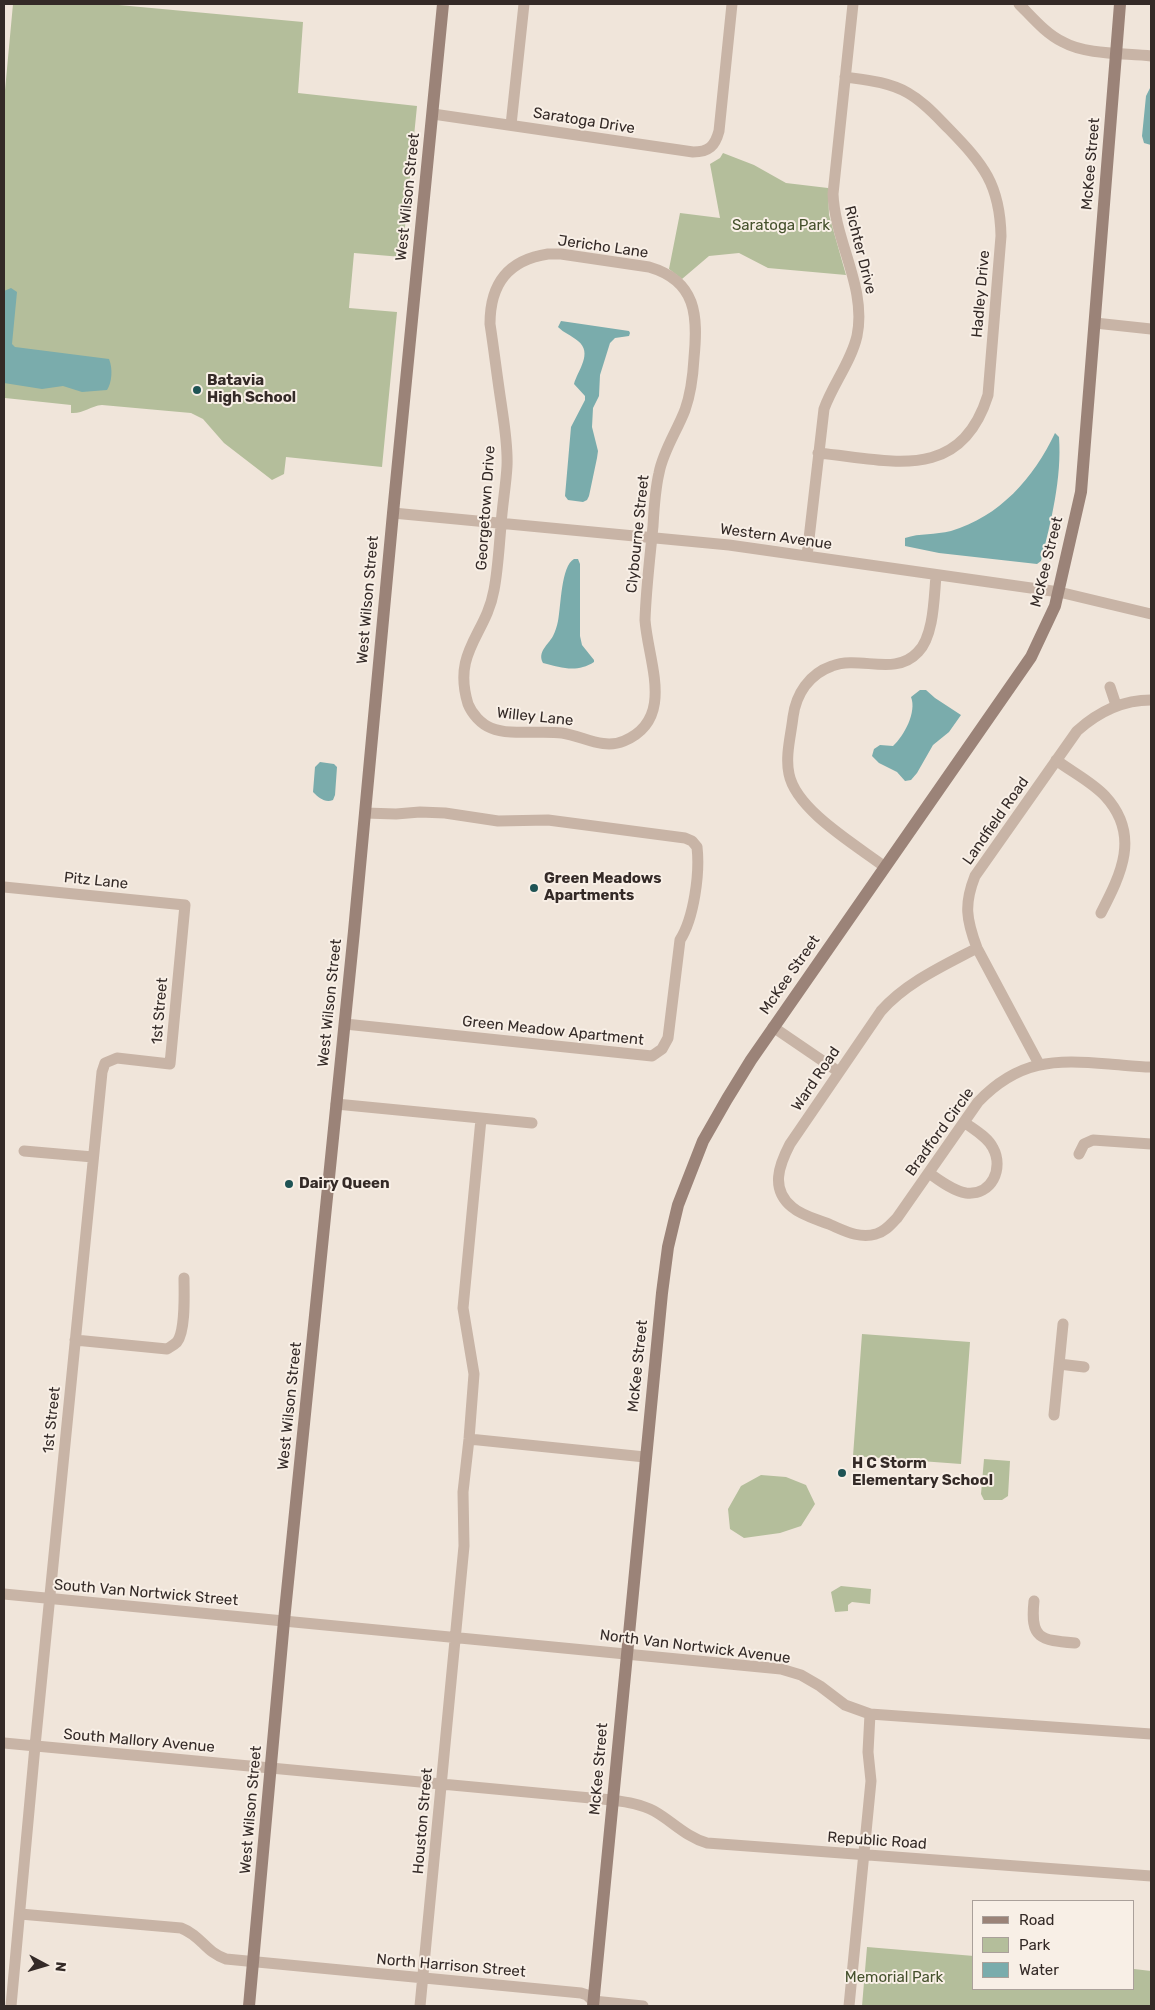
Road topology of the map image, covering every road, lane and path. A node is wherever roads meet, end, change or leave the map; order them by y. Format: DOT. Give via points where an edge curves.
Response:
graph roads {
  1 [pos="444,4"];
  2 [pos="524,4"];
  3 [pos="732,4"];
  4 [pos="853,4"];
  5 [pos="1019,4"];
  6 [pos="1120,4"];
  7 [pos="1117,52"];
  8 [pos="1151,56"];
  9 [pos="845,77"];
  10 [pos="433,114"];
  11 [pos="511,125"];
  12 [pos="514,266"];
  13 [pos="684,288"];
  14 [pos="1095,324"];
  15 [pos="1151,329"];
  16 [pos="818,453"];
  17 [pos="393,513"];
  18 [pos="501,523"];
  19 [pos="652,537"];
  20 [pos="807,556"];
  21 [pos="936,576"];
  22 [pos="1058,592"];
  23 [pos="1151,614"];
  24 [pos="1110,687"];
  25 [pos="1151,700"];
  26 [pos="1116,705"];
  27 [pos="479,721"];
  28 [pos="644,728"];
  29 [pos="1056,760"];
  30 [pos="365,813"];
  31 [pos="885,867"];
  32 [pos="4,887"];
  33 [pos="185,906"];
  34 [pos="1101,913"];
  35 [pos="977,948"];
  36 [pos="344,1024"];
  37 [pos="773,1027"];
  38 [pos="1039,1064"];
  39 [pos="1151,1067"];
  40 [pos="839,1072"];
  41 [pos="336,1104"];
  42 [pos="481,1119"];
  43 [pos="964,1122"];
  44 [pos="532,1123"];
  45 [pos="1151,1144"];
  46 [pos="24,1151"];
  47 [pos="1078,1154"];
  48 [pos="93,1157"];
  49 [pos="929,1172"];
  50 [pos="856,1234"];
  51 [pos="184,1278"];
  52 [pos="1063,1324"];
  53 [pos="76,1340"];
  54 [pos="1059,1364"];
  55 [pos="1084,1366"];
  56 [pos="1054,1415"];
  57 [pos="469,1439"];
  58 [pos="645,1457"];
  59 [pos="4,1594"];
  60 [pos="50,1599"];
  61 [pos="1034,1600"];
  62 [pos="284,1621"];
  63 [pos="455,1638"];
  64 [pos="1075,1643"];
  65 [pos="626,1653"];
  66 [pos="870,1714"];
  67 [pos="1151,1734"];
  68 [pos="4,1743"];
  69 [pos="35,1746"];
  70 [pos="271,1768"];
  71 [pos="441,1785"];
  72 [pos="612,1800"];
  73 [pos="863,1855"];
  74 [pos="1151,1876"];
  75 [pos="20,1914"];
  76 [pos="253,1962"];
  77 [pos="423,1978"];
  78 [pos="593,2004"];
  79 [pos="12,2006"];
  80 [pos="249,2006"];
  81 [pos="420,2006"];
  82 [pos="644,2006"];
  83 [pos="848,2006"];
  1 -- 10 [label="street, West Wilson Street"];
  2 -- 11 [label="street"];
  3 -- 11 [label="street, Saratoga Drive" via="719,131 711,148 694,152"];
  4 -- 9 [label="street, Richter Drive"];
  5 -- 7 [label="street" via="1062,42 1080,49"];
  6 -- 7 [label="street, McKee Street"];
  7 -- 8 [label="street"];
  7 -- 14 [label="street, McKee Street"];
  9 -- 16 [label="street, Richter Drive" via="833,194 857,293 859,320 852,351 824,409"];
  9 -- 16 [label="street, Hadley Drive" via="892,86 908,93 932,111 984,168 997,198 1001,236 988,395 973,429 945,454 928,460 911,462"];
  10 -- 11 [label="street, Saratoga Drive"];
  10 -- 17 [label="street, West Wilson Street"];
  12 -- 13 [label="street, Jericho Lane" via="536,256 561,254 649,267 674,278"];
  12 -- 18 [label="street, Georgetown Drive" via="503,276 490,307 507,448"];
  13 -- 19 [label="street, Clybourne Street" via="696,316 692,381 684,412 659,470"];
  14 -- 15 [label="street"];
  14 -- 22 [label="street, McKee Street" via="1081,492"];
  16 -- 20 [label="street, Richter Drive"];
  17 -- 18 [label="street, Western Avenue"];
  17 -- 30 [label="street, West Wilson Street"];
  18 -- 19 [label="street, Western Avenue"];
  18 -- 27 [label="street, Georgetown Drive" via="492,601 465,658 465,690 469,706"];
  19 -- 20 [label="street, Western Avenue"];
  19 -- 28 [label="street, Clybourne Street" via="645,620 657,699"];
  20 -- 21 [label="street, Western Avenue"];
  21 -- 22 [label="street, Western Avenue"];
  21 -- 31 [label="street" via="929,631 918,652 894,665 855,662 830,666 810,679 795,704 788,766 798,796 811,811"];
  22 -- 23 [label="street, Western Avenue"];
  22 -- 31 [label="street, McKee Street" via="1055,606 1031,657"];
  24 -- 26 [label="street"];
  25 -- 26 [label="street, Landfield Road"];
  26 -- 29 [label="street, Landfield Road" via="1077,731"];
  27 -- 28 [label="street, Willey Lane" via="491,729 562,733 611,744 629,739"];
  29 -- 34 [label="street" via="1105,796 1114,807 1124,831 1125,859"];
  29 -- 35 [label="street, Landfield Road" via="975,876 966,908"];
  30 -- 36 [label="street, West Wilson Street"];
  30 -- 36 [label="street, Green Meadow Apartment" via="420,812 498,821 548,820 685,838 697,848 694,894 688,926 680,940 668,1038 662,1050 652,1056"];
  31 -- 37 [label="street, McKee Street"];
  32 -- 33 [label="street, Pitz Lane"];
  33 -- 48 [label="street, 1st Street" via="170,1064 117,1058 105,1063"];
  35 -- 38 [label="street, Landfield Road"];
  35 -- 40 [label="street, Ward Road" via="918,980 891,1000"];
  36 -- 41 [label="street, West Wilson Street"];
  37 -- 40 [label="street"];
  37 -- 58 [label="street, McKee Street" via="703,1141 678,1205 668,1247"];
  38 -- 39 [label="street, Bradford Circle" via="1074,1061"];
  38 -- 43 [label="street, Bradford Circle" via="999,1084 978,1102"];
  40 -- 50 [label="street, Ward Road" via="790,1144 778,1170 779,1181 782,1194 792,1207"];
  41 -- 42 [label="street"];
  41 -- 62 [label="street, West Wilson Street"];
  42 -- 44 [label="street"];
  42 -- 57 [label="street, Houston Street" via="463,1308 474,1374"];
  43 -- 49 [label="street, Bradford Circle"];
  43 -- 49 [label="street" via="993,1146 998,1159 998,1173 988,1187 966,1193"];
  45 -- 47 [label="street" via="1094,1140 1084,1144"];
  46 -- 48 [label="street"];
  48 -- 53 [label="street, 1st Street"];
  49 -- 50 [label="street, Bradford Circle" via="890,1226 876,1234"];
  51 -- 53 [label="street" via="179,1337 167,1349"];
  52 -- 54 [label="street"];
  53 -- 60 [label="street, 1st Street"];
  54 -- 55 [label="street"];
  54 -- 56 [label="street"];
  57 -- 58 [label="street"];
  57 -- 63 [label="street, Houston Street" via="463,1492 464,1546"];
  58 -- 65 [label="street, McKee Street"];
  59 -- 60 [label="street, South Van Nortwick Street"];
  60 -- 62 [label="street, South Van Nortwick Street"];
  60 -- 69 [label="street, 1st Street"];
  61 -- 64 [label="street" via="1032,1619 1038,1633 1051,1641"];
  62 -- 63 [label="street, North Van Nortwick Avenue"];
  62 -- 70 [label="street, West Wilson Street"];
  63 -- 65 [label="street, North Van Nortwick Avenue"];
  63 -- 71 [label="street, Houston Street"];
  65 -- 66 [label="street, North Van Nortwick Avenue" via="781,1669 801,1675 845,1705"];
  65 -- 72 [label="street, McKee Street"];
  66 -- 67 [label="street, North Van Nortwick Avenue"];
  66 -- 73 [label="street" via="868,1752 871,1781"];
  68 -- 69 [label="street, South Mallory Avenue"];
  69 -- 70 [label="street, South Mallory Avenue"];
  69 -- 75 [label="street, 1st Street"];
  70 -- 71 [label="street, South Mallory Avenue"];
  70 -- 76 [label="street, West Wilson Street"];
  71 -- 72 [label="street, Republic Road"];
  71 -- 77 [label="street, Houston Street"];
  72 -- 73 [label="street, Republic Road" via="652,1810 691,1837 707,1843"];
  72 -- 78 [label="street, McKee Street"];
  73 -- 74 [label="street, Republic Road"];
  73 -- 83 [label="street"];
  75 -- 76 [label="street, North Harrison Street" via="181,1928 192,1932 214,1956"];
  75 -- 79 [label="street, 1st Street"];
  76 -- 77 [label="street, North Harrison Street"];
  76 -- 80 [label="street, West Wilson Street"];
  77 -- 78 [label="street, North Harrison Street" via="581,1993 587,1995"];
  77 -- 81 [label="street, Houston Street"];
  78 -- 82 [label="street, North Harrison Street"];
}
